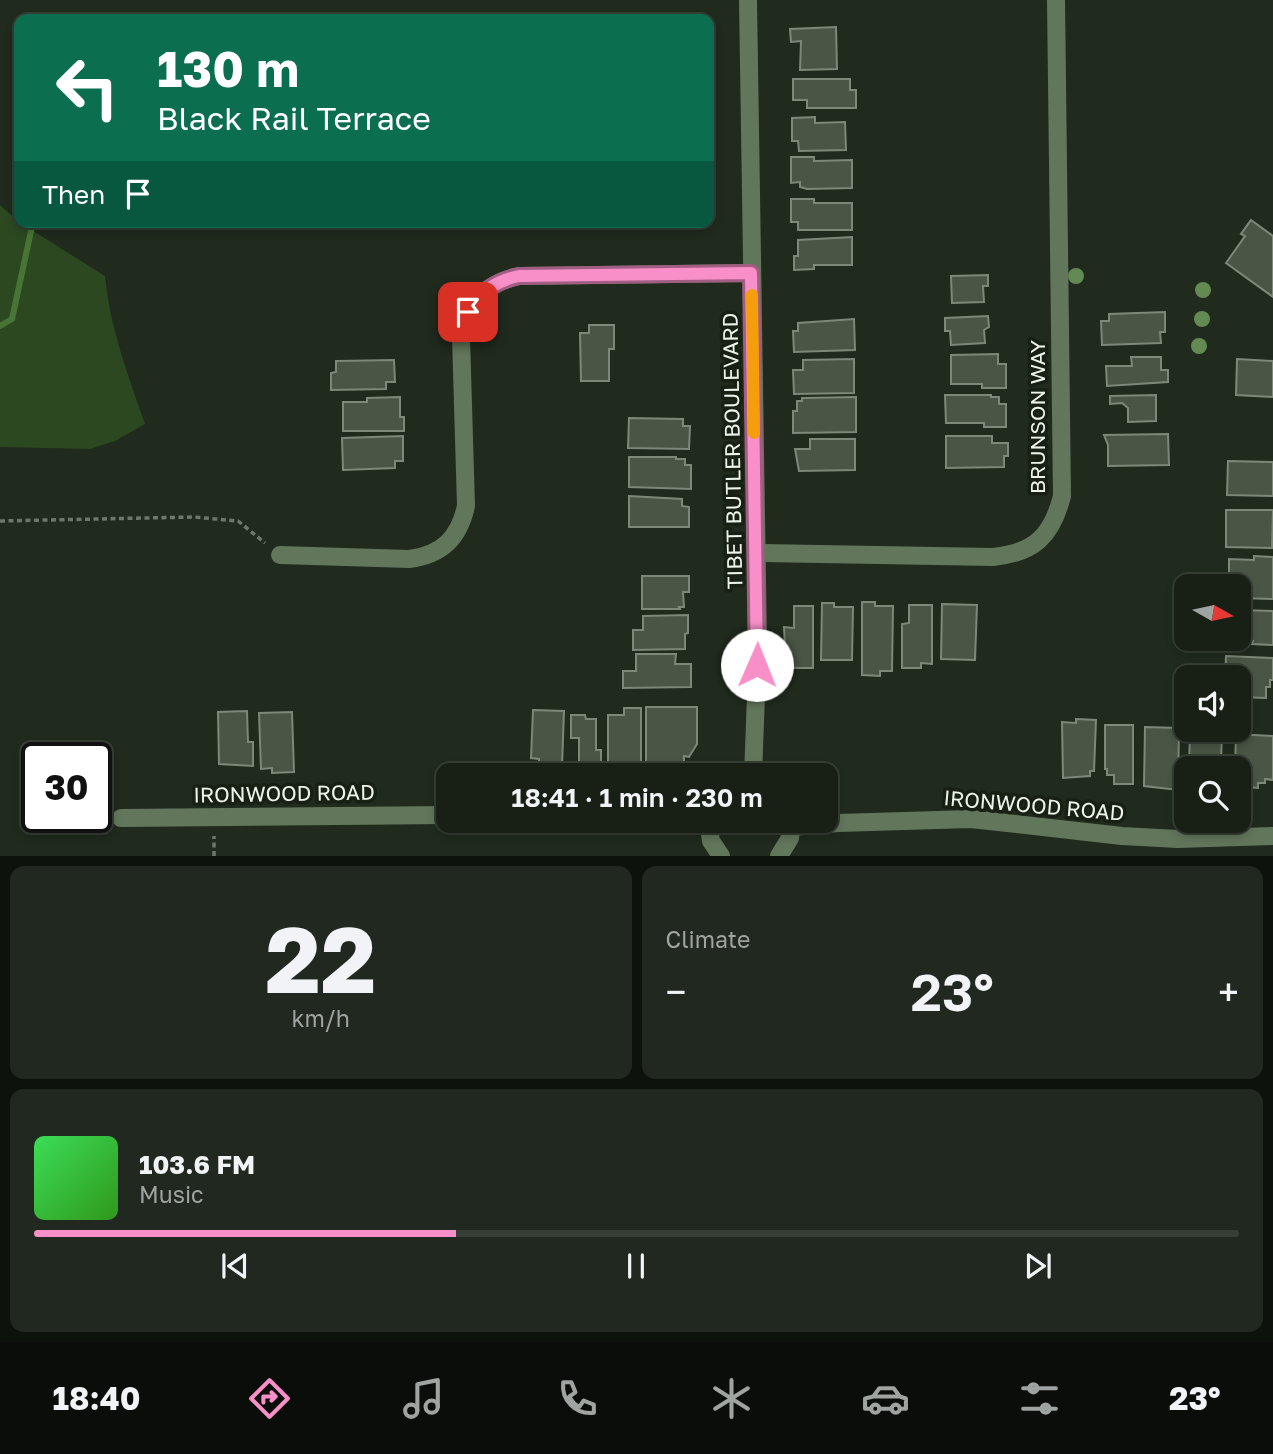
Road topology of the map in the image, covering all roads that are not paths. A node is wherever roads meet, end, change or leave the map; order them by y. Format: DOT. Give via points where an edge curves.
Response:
graph roads {
  1 [pos="748,0"];
  2 [pos="1056,0"];
  3 [pos="751,273"];
  4 [pos="756,553"];
  5 [pos="280,555"];
  6 [pos="753,763"];
  7 [pos="436,815"];
  8 [pos="121,818"];
  9 [pos="838,823"];
  10 [pos="710,833"];
  11 [pos="791,833"];
  12 [pos="1273,836"];
  13 [pos="721,856"];
  14 [pos="779,856"];
  1 -- 3 [label="street, TIBET BUTLER BOULEVARD"];
  2 -- 4 [label="street, BRUNSON WAY" via="1062,496 1057,516 1032,547 1013,555"];
  3 -- 4 [label="street, TIBET BUTLER BOULEVARD"];
  3 -- 5 [label="street" via="519,276 495,284 468,312 461,337 466,506 454,538 426,557 409,559"];
  4 -- 6 [label="street, TIBET BUTLER BOULEVARD"];
  7 -- 8 [label="street, IRONWOOD ROAD"];
  9 -- 12 [label="street, IRONWOOD ROAD" via="971,819 1178,839"];
  10 -- 13 [label="street"];
  11 -- 14 [label="street"];
}
